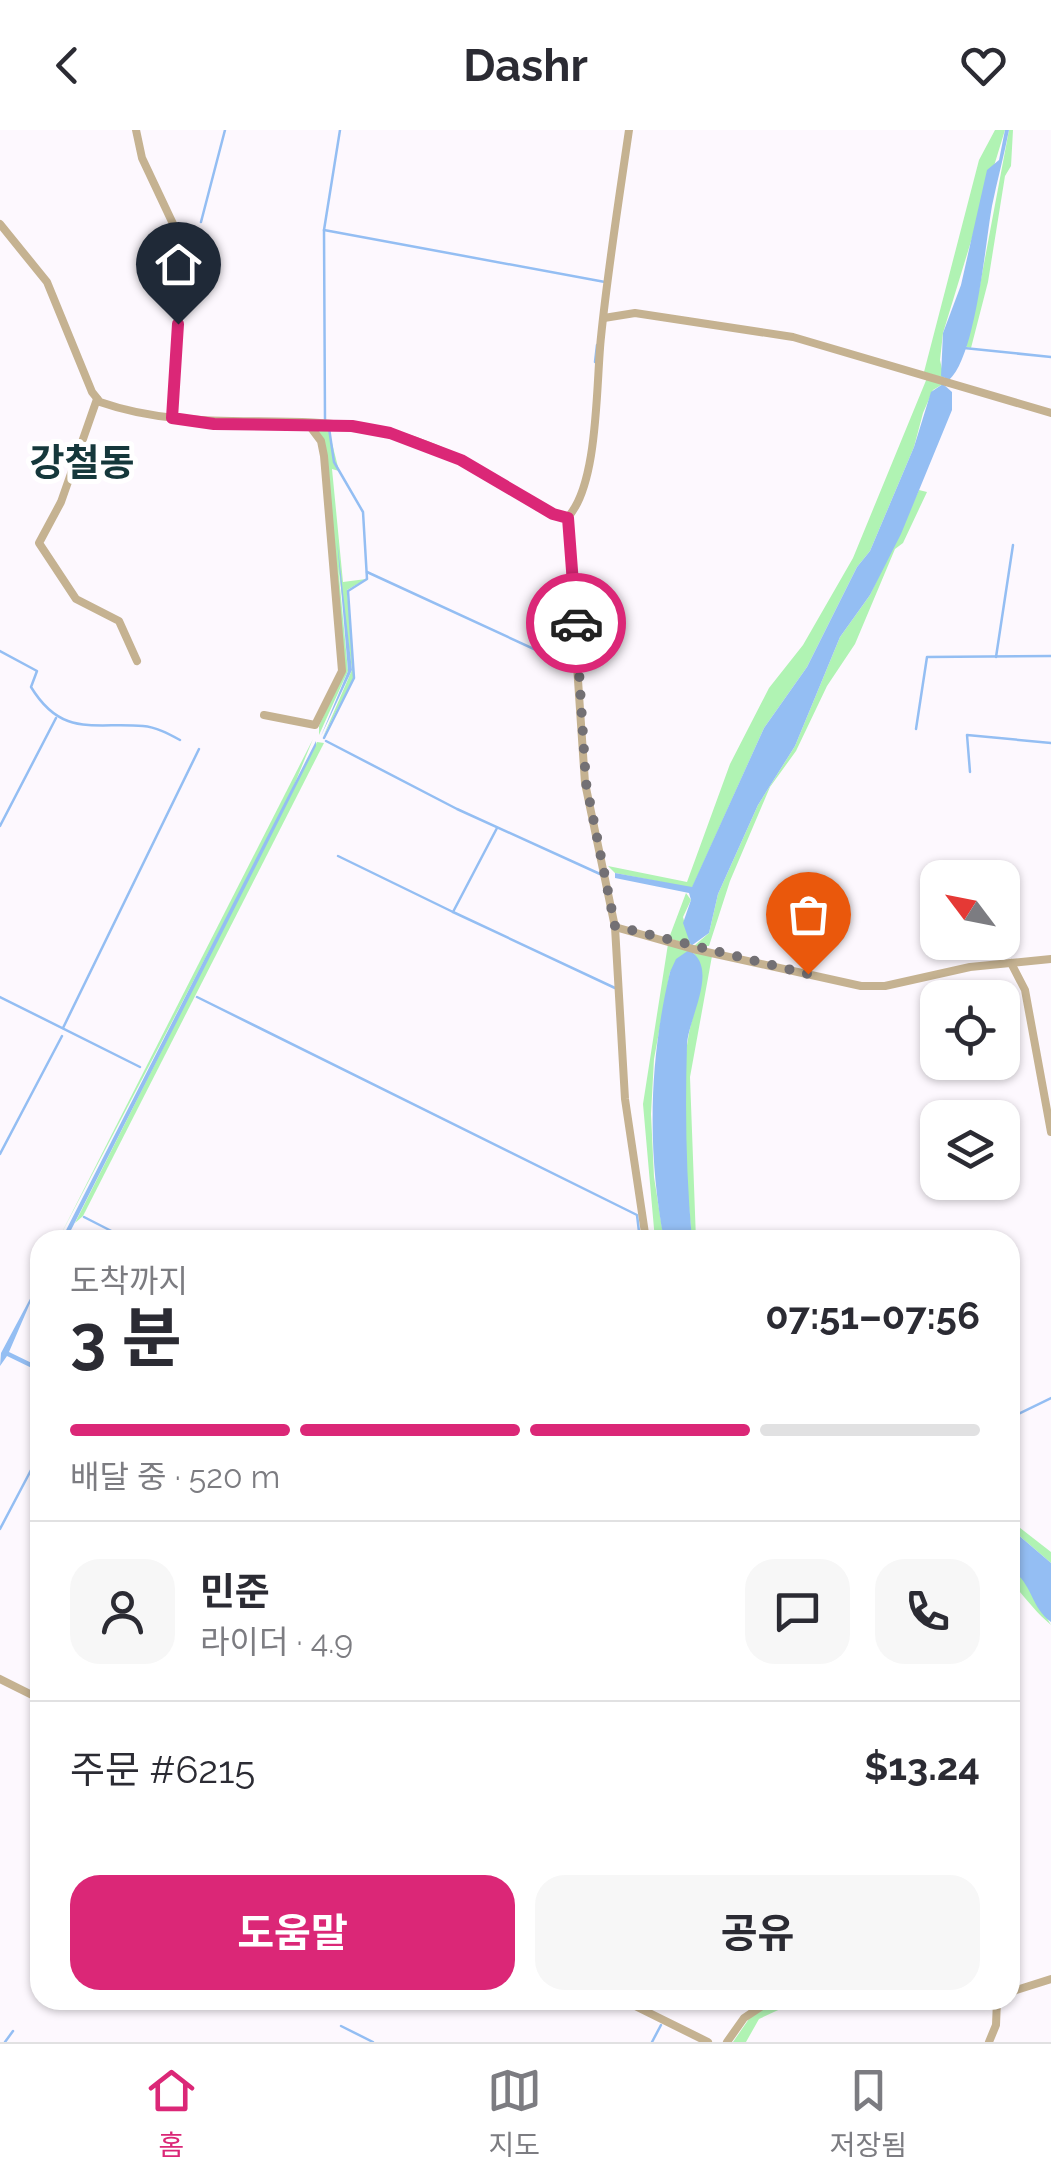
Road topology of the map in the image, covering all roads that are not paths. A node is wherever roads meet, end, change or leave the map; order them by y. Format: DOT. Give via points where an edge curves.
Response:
graph roads {
  1 [pos="136,130"];
  2 [pos="629,130"];
  3 [pos="0,224"];
  4 [pos="604,318"];
  5 [pos="97,398"];
  6 [pos="1051,414"];
  7 [pos="172,418"];
  8 [pos="308,425"];
  9 [pos="568,518"];
  10 [pos="137,662"];
  11 [pos="264,715"];
  12 [pos="615,926"];
  13 [pos="1051,959"];
  14 [pos="1011,963"];
  15 [pos="1051,1132"];
  16 [pos="645,1230"];
  17 [pos="0,1679"];
  18 [pos="30,1694"];
  19 [pos="1051,1979"];
  20 [pos="1020,1989"];
  21 [pos="643,2010"];
  22 [pos="756,2010"];
  23 [pos="997,2010"];
  24 [pos="708,2042"];
  25 [pos="727,2042"];
  26 [pos="989,2042"];
  1 -- 7 [label="street" via="142,158 183,244"];
  2 -- 4 [label="street"];
  3 -- 5 [label="street" via="47,282"];
  4 -- 6 [label="street" via="635,314 793,336"];
  4 -- 9 [label="street" via="596,422 583,485"];
  5 -- 7 [label="street"];
  5 -- 10 [label="street" via="39,543 76,599 119,621"];
  7 -- 8 [label="street"];
  8 -- 9 [label="street" via="406,438 479,468"];
  8 -- 11 [label="street" via="322,441 342,672 316,726"];
  9 -- 12 [label="street" via="586,783"];
  12 -- 14 [label="street" via="860,986"];
  12 -- 16 [label="street" via="625,1099"];
  13 -- 14 [label="street"];
  14 -- 15 [label="street" via="1025,990"];
  17 -- 18 [label="street"];
  19 -- 20 [label="street"];
  21 -- 24 [label="street"];
  22 -- 25 [label="street"];
  23 -- 26 [label="street"];
}
